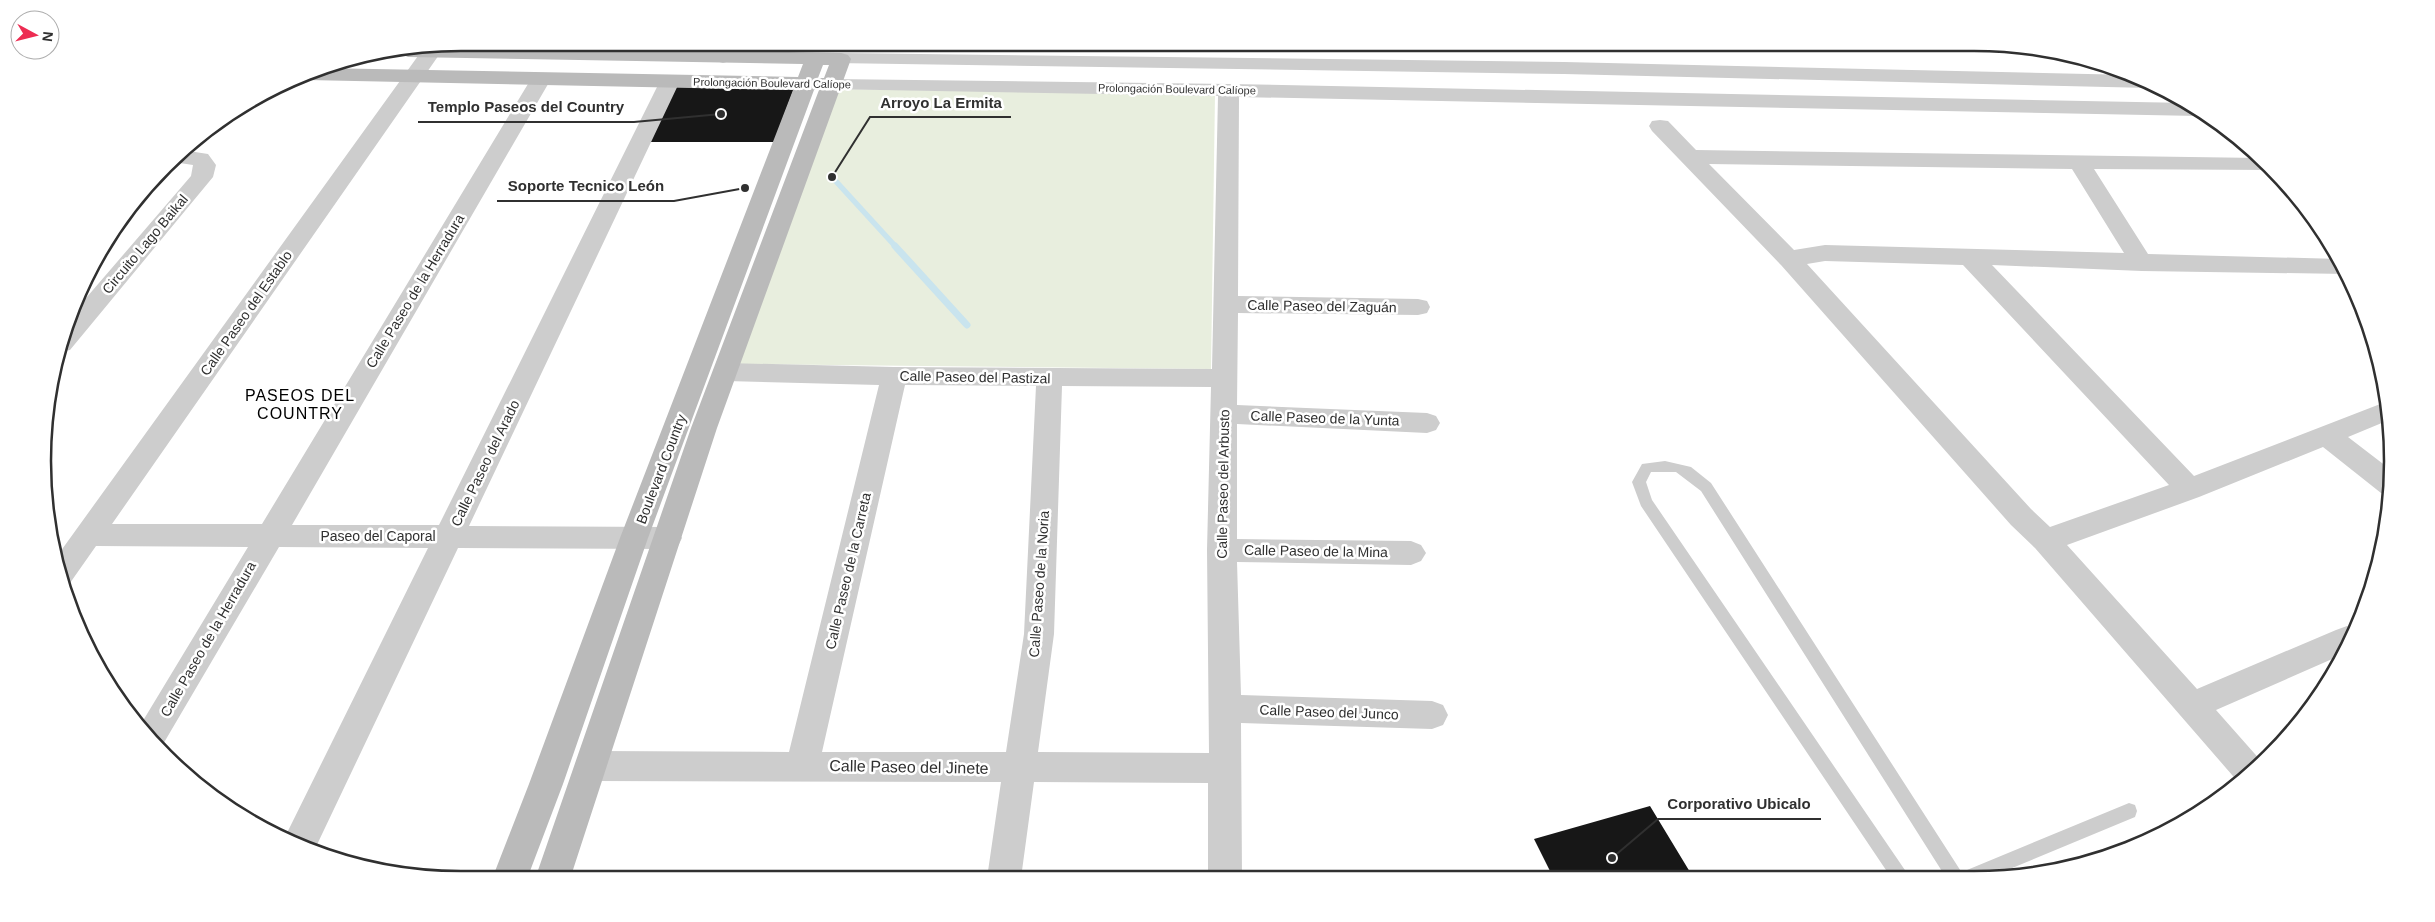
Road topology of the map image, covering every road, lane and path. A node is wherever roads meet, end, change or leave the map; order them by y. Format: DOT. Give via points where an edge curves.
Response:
graph roads {
  1 [pos="573,51"];
  2 [pos="737,51"];
  3 [pos="1069,51"];
  4 [pos="437,52"];
  5 [pos="420,54"];
  6 [pos="828,59"];
  7 [pos="1067,63"];
  8 [pos="1339,66"];
  9 [pos="325,74"];
  10 [pos="414,77"];
  11 [pos="541,79"];
  12 [pos="670,81"];
  13 [pos="2130,82"];
  14 [pos="805,84"];
  15 [pos="832,84"];
  16 [pos="1229,90"];
  17 [pos="1340,92"];
  18 [pos="2185,110"];
  19 [pos="1660,126"];
  20 [pos="186,157"];
  21 [pos="1691,157"];
  22 [pos="2078,161"];
  23 [pos="2257,165"];
  24 [pos="1970,257"];
  25 [pos="1789,259"];
  26 [pos="2142,263"];
  27 [pos="2334,267"];
  28 [pos="1227,304"];
  29 [pos="1418,307"];
  30 [pos="73,330"];
  31 [pos="726,372"];
  32 [pos="894,376"];
  33 [pos="1049,378"];
  34 [pos="1224,378"];
  35 [pos="2381,413"];
  36 [pos="1224,414"];
  37 [pos="1427,423"];
  38 [pos="2327,435"];
  39 [pos="2383,478"];
  40 [pos="2189,489"];
  41 [pos="88,535"];
  42 [pos="450,536"];
  43 [pos="268,537"];
  44 [pos="634,538"];
  45 [pos="668,538"];
  46 [pos="2045,540"];
  47 [pos="1222,550"];
  48 [pos="1411,553"];
  49 [pos="65,568"];
  50 [pos="2342,641"];
  51 [pos="2192,706"];
  52 [pos="1225,709"];
  53 [pos="1432,715"];
  54 [pos="154,732"];
  55 [pos="593,766"];
  56 [pos="802,766"];
  57 [pos="2246,767"];
  58 [pos="1226,768"];
  59 [pos="1018,769"];
  60 [pos="2129,811"];
  61 [pos="302,839"];
  62 [pos="512,871"];
  63 [pos="556,871"];
  64 [pos="1005,871"];
  65 [pos="1225,871"];
  66 [pos="1897,871"];
  67 [pos="1952,871"];
  68 [pos="1986,871"];
  1 -- 4 [label="street, Prolongación Boulevard Calíope"];
  2 -- 6 [label="street, Prolongación Boulevard Calíope"];
  3 -- 7 [label="street"];
  5 -- 10 [label="street, Calle Paseo del Establo"];
  6 -- 7 [label="street, Prolongación Boulevard Calíope"];
  6 -- 14 [label="street, Boulevard Country"];
  6 -- 15 [label="street, Boulevard Country"];
  7 -- 8 [label="street, Prolongación Boulevard Calíope"];
  8 -- 13 [label="street, Prolongación Boulevard Calíope"];
  8 -- 17 [label="street"];
  9 -- 10 [label="street, Prolongación Boulevard Calíope"];
  10 -- 11 [label="street, Prolongación Boulevard Calíope"];
  10 -- 41 [label="street, Calle Paseo del Establo"];
  11 -- 12 [label="street, Prolongación Boulevard Calíope"];
  11 -- 43 [label="street, Calle Paseo de la Herradura"];
  12 -- 14 [label="street, Prolongación Boulevard Calíope"];
  12 -- 42 [label="street, Calle Paseo del Arado"];
  14 -- 15 [label="street, Prolongación Boulevard Calíope"];
  14 -- 44 [label="street, Boulevard Country"];
  15 -- 16 [label="street, Prolongación Boulevard Calíope"];
  15 -- 31 [label="street, Boulevard Country"];
  16 -- 17 [label="street, Prolongación Boulevard Calíope"];
  16 -- 28 [label="street, Calle Paseo del Arbusto"];
  17 -- 18 [label="street, Prolongación Boulevard Calíope"];
  19 -- 21 [label="street"];
  20 -- 30 [label="street, Circuito Lago Baikal" via="200,159 205,166 202,177"];
  21 -- 22 [label="street"];
  21 -- 25 [label="street"];
  22 -- 23 [label="street"];
  22 -- 26 [label="street"];
  24 -- 25 [label="street" via="1825,253"];
  24 -- 26 [label="street"];
  24 -- 40 [label="street"];
  25 -- 46 [label="street"];
  26 -- 27 [label="street"];
  28 -- 29 [label="street, Calle Paseo del Zaguán"];
  28 -- 34 [label="street, Calle Paseo del Arbusto"];
  31 -- 32 [label="street, Calle Paseo del Pastizal"];
  31 -- 45 [label="street, Boulevard Country"];
  32 -- 33 [label="street, Calle Paseo del Pastizal"];
  32 -- 56 [label="street, Calle Paseo de la Carreta"];
  33 -- 34 [label="street, Calle Paseo del Pastizal"];
  33 -- 59 [label="street, Calle Paseo de la Noria" via="1039,634"];
  34 -- 36 [label="street, Calle Paseo del Arbusto"];
  35 -- 38 [label="street"];
  36 -- 37 [label="street, Calle Paseo de la Yunta"];
  36 -- 47 [label="street, Calle Paseo del Arbusto"];
  38 -- 39 [label="street"];
  38 -- 40 [label="street"];
  40 -- 46 [label="street"];
  41 -- 43 [label="street, Paseo del Caporal"];
  41 -- 49 [label="street, Calle Paseo del Establo"];
  42 -- 43 [label="street, Paseo del Caporal"];
  42 -- 44 [label="street, Paseo del Caporal"];
  42 -- 61 [label="street, Calle Paseo del Arado"];
  43 -- 54 [label="street, Calle Paseo de la Herradura"];
  44 -- 45 [label="street, Paseo del Caporal"];
  44 -- 62 [label="street, Boulevard Country"];
  45 -- 55 [label="street, Boulevard Country"];
  46 -- 51 [label="street"];
  47 -- 48 [label="street, Calle Paseo de la Mina"];
  47 -- 52 [label="street, Calle Paseo del Arbusto"];
  50 -- 51 [label="street"];
  51 -- 57 [label="street"];
  52 -- 53 [label="street, Calle Paseo del Junco"];
  52 -- 58 [label="street, Calle Paseo del Arbusto"];
  55 -- 56 [label="street, Calle Paseo del Jinete"];
  55 -- 63 [label="street, Boulevard Country"];
  56 -- 59 [label="street, Calle Paseo del Jinete"];
  58 -- 59 [label="street, Calle Paseo del Jinete"];
  58 -- 65 [label="street, Calle Paseo del Arbusto"];
  59 -- 64 [label="street, Calle Paseo de la Noria"];
  60 -- 68 [label="lane"];
  66 -- 67 [label="lane" via="1646,502 1639,482 1647,468 1666,464 1688,470 1706,487"];
}
